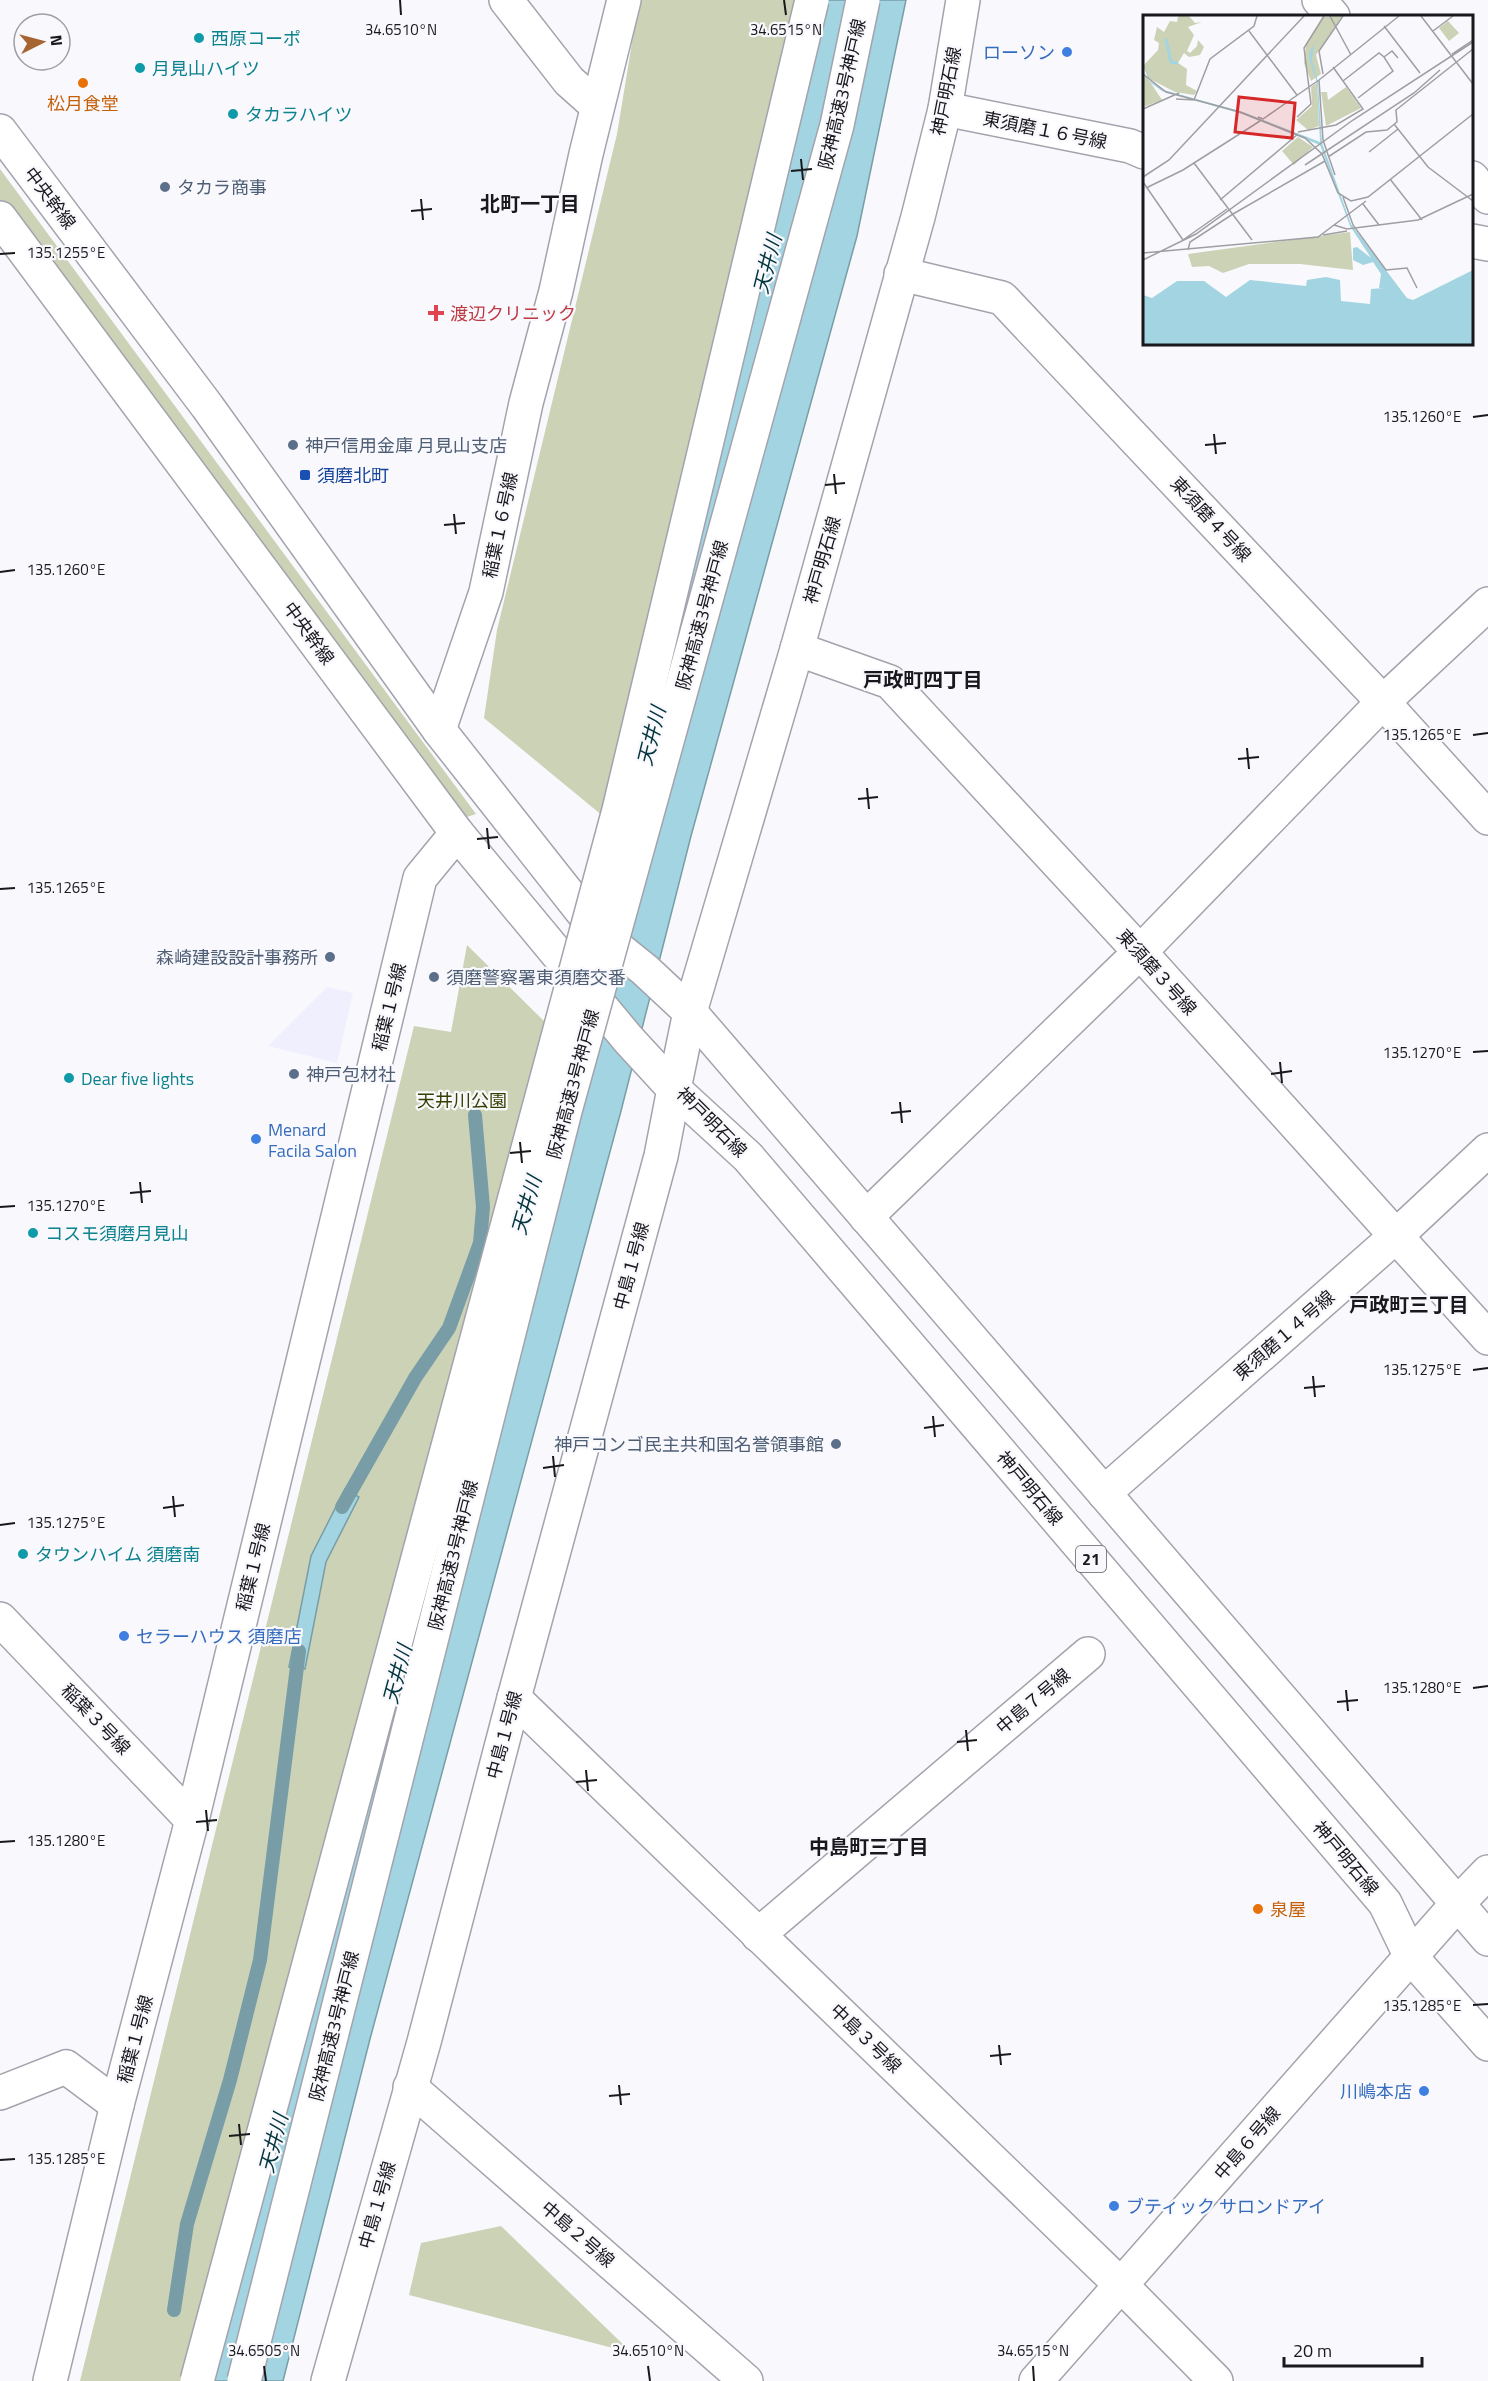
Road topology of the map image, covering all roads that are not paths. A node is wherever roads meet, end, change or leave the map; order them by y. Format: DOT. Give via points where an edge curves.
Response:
graph roads {
  1 [pos="506,0"];
  2 [pos="624,0"];
  3 [pos="812,0"];
  4 [pos="863,0"];
  5 [pos="963,0"];
  6 [pos="1319,0"];
  7 [pos="1332,15"];
  8 [pos="597,106"];
  9 [pos="945,109"];
  10 [pos="0,131"];
  11 [pos="1143,152"];
  12 [pos="1473,179"];
  13 [pos="1488,197"];
  14 [pos="0,218"];
  15 [pos="1473,241"];
  16 [pos="1488,244"];
  17 [pos="901,274"];
  18 [pos="1488,604"];
  19 [pos="797,649"];
  20 [pos="1383,702"];
  21 [pos="440,729"];
  22 [pos="1488,818"];
  23 [pos="456,833"];
  24 [pos="1140,952"];
  25 [pos="690,1012"];
  26 [pos="674,1089"];
  27 [pos="1488,1150"];
  28 [pos="866,1217"];
  29 [pos="1396,1236"];
  30 [pos="1488,1338"];
  31 [pos="1104,1493"];
  32 [pos="0,1618"];
  33 [pos="1088,1654"];
  34 [pos="514,1698"];
  35 [pos="192,1820"];
  36 [pos="1488,1872"];
  37 [pos="1458,1903"];
  38 [pos="758,1935"];
  39 [pos="1488,1939"];
  40 [pos="1411,1956"];
  41 [pos="1488,2044"];
  42 [pos="410,2087"];
  43 [pos="0,2093"];
  44 [pos="117,2104"];
  45 [pos="1122,2286"];
  46 [pos="50,2381"];
  47 [pos="197,2381"];
  48 [pos="244,2381"];
  49 [pos="328,2381"];
  50 [pos="746,2381"];
  51 [pos="1036,2381"];
  52 [pos="1216,2381"];
  1 -- 8 [label="main road" via="569,81"];
  2 -- 8 [label="main road, 稲葉１６号線"];
  3 -- 47 [label="main road, 阪神高速3号神戸線, bridge" via="619,810"];
  4 -- 48 [label="main road, 阪神高速3号神戸線, bridge" via="837,125 565,1111"];
  5 -- 9 [label="main road, 神戸明石線"];
  6 -- 7 [label="main road"];
  8 -- 21 [label="main road, 稲葉１６号線" via="556,291 526,403 486,592"];
  9 -- 11 [label="main road, 東須磨１６号線"];
  9 -- 17 [label="main road, 神戸明石線"];
  10 -- 21 [label="main road, 中央幹線" via="207,406"];
  12 -- 13 [label="main road"];
  14 -- 23 [label="main road, 中央幹線"];
  15 -- 16 [label="main road"];
  17 -- 19 [label="main road, 神戸明石線"];
  17 -- 20 [label="main road, 東須磨４号線" via="1002,298"];
  18 -- 20 [label="main road"];
  19 -- 24 [label="main road, 東須磨３号線" via="890,681"];
  19 -- 25 [label="main road, 神戸明石線"];
  20 -- 22 [label="main road, 東須磨４号線"];
  20 -- 24 [label="main road"];
  21 -- 25 [label="main road, 中央幹線" via="599,933"];
  23 -- 26 [label="main road, 中央幹線" via="628,1040"];
  23 -- 35 [label="main road, 稲葉１号線" via="420,878"];
  24 -- 28 [label="main road"];
  24 -- 29 [label="main road, 東須磨３号線"];
  25 -- 26 [label="main road, 神戸明石線"];
  25 -- 28 [label="main road"];
  26 -- 34 [label="main road, 中島１号線" via="661,1156"];
  26 -- 40 [label="main road, 神戸明石線 / 21" via="748,1157 1385,1903"];
  27 -- 29 [label="main road, 東須磨１４号線"];
  28 -- 31 [label="main road"];
  29 -- 30 [label="main road, 東須磨３号線"];
  29 -- 31 [label="main road, 東須磨１４号線"];
  31 -- 37 [label="main road"];
  32 -- 35 [label="main road, 稲葉３号線"];
  33 -- 38 [label="main road, 中島７号線"];
  34 -- 38 [label="main road, 中島３号線"];
  34 -- 42 [label="main road, 中島１号線"];
  35 -- 44 [label="main road, 稲葉１号線"];
  36 -- 37 [label="main road, 中島６号線"];
  37 -- 39 [label="main road"];
  37 -- 40 [label="main road, 中島６号線"];
  38 -- 45 [label="main road, 中島３号線"];
  40 -- 41 [label="main road, 神戸明石線 / 21"];
  40 -- 45 [label="main road, 中島６号線"];
  42 -- 49 [label="main road, 中島１号線"];
  42 -- 50 [label="main road, 中島２号線"];
  43 -- 44 [label="main road" via="66,2067"];
  44 -- 46 [label="main road, 稲葉１号線"];
  45 -- 51 [label="main road, 中島６号線"];
  45 -- 52 [label="main road, 中島３号線"];
}
